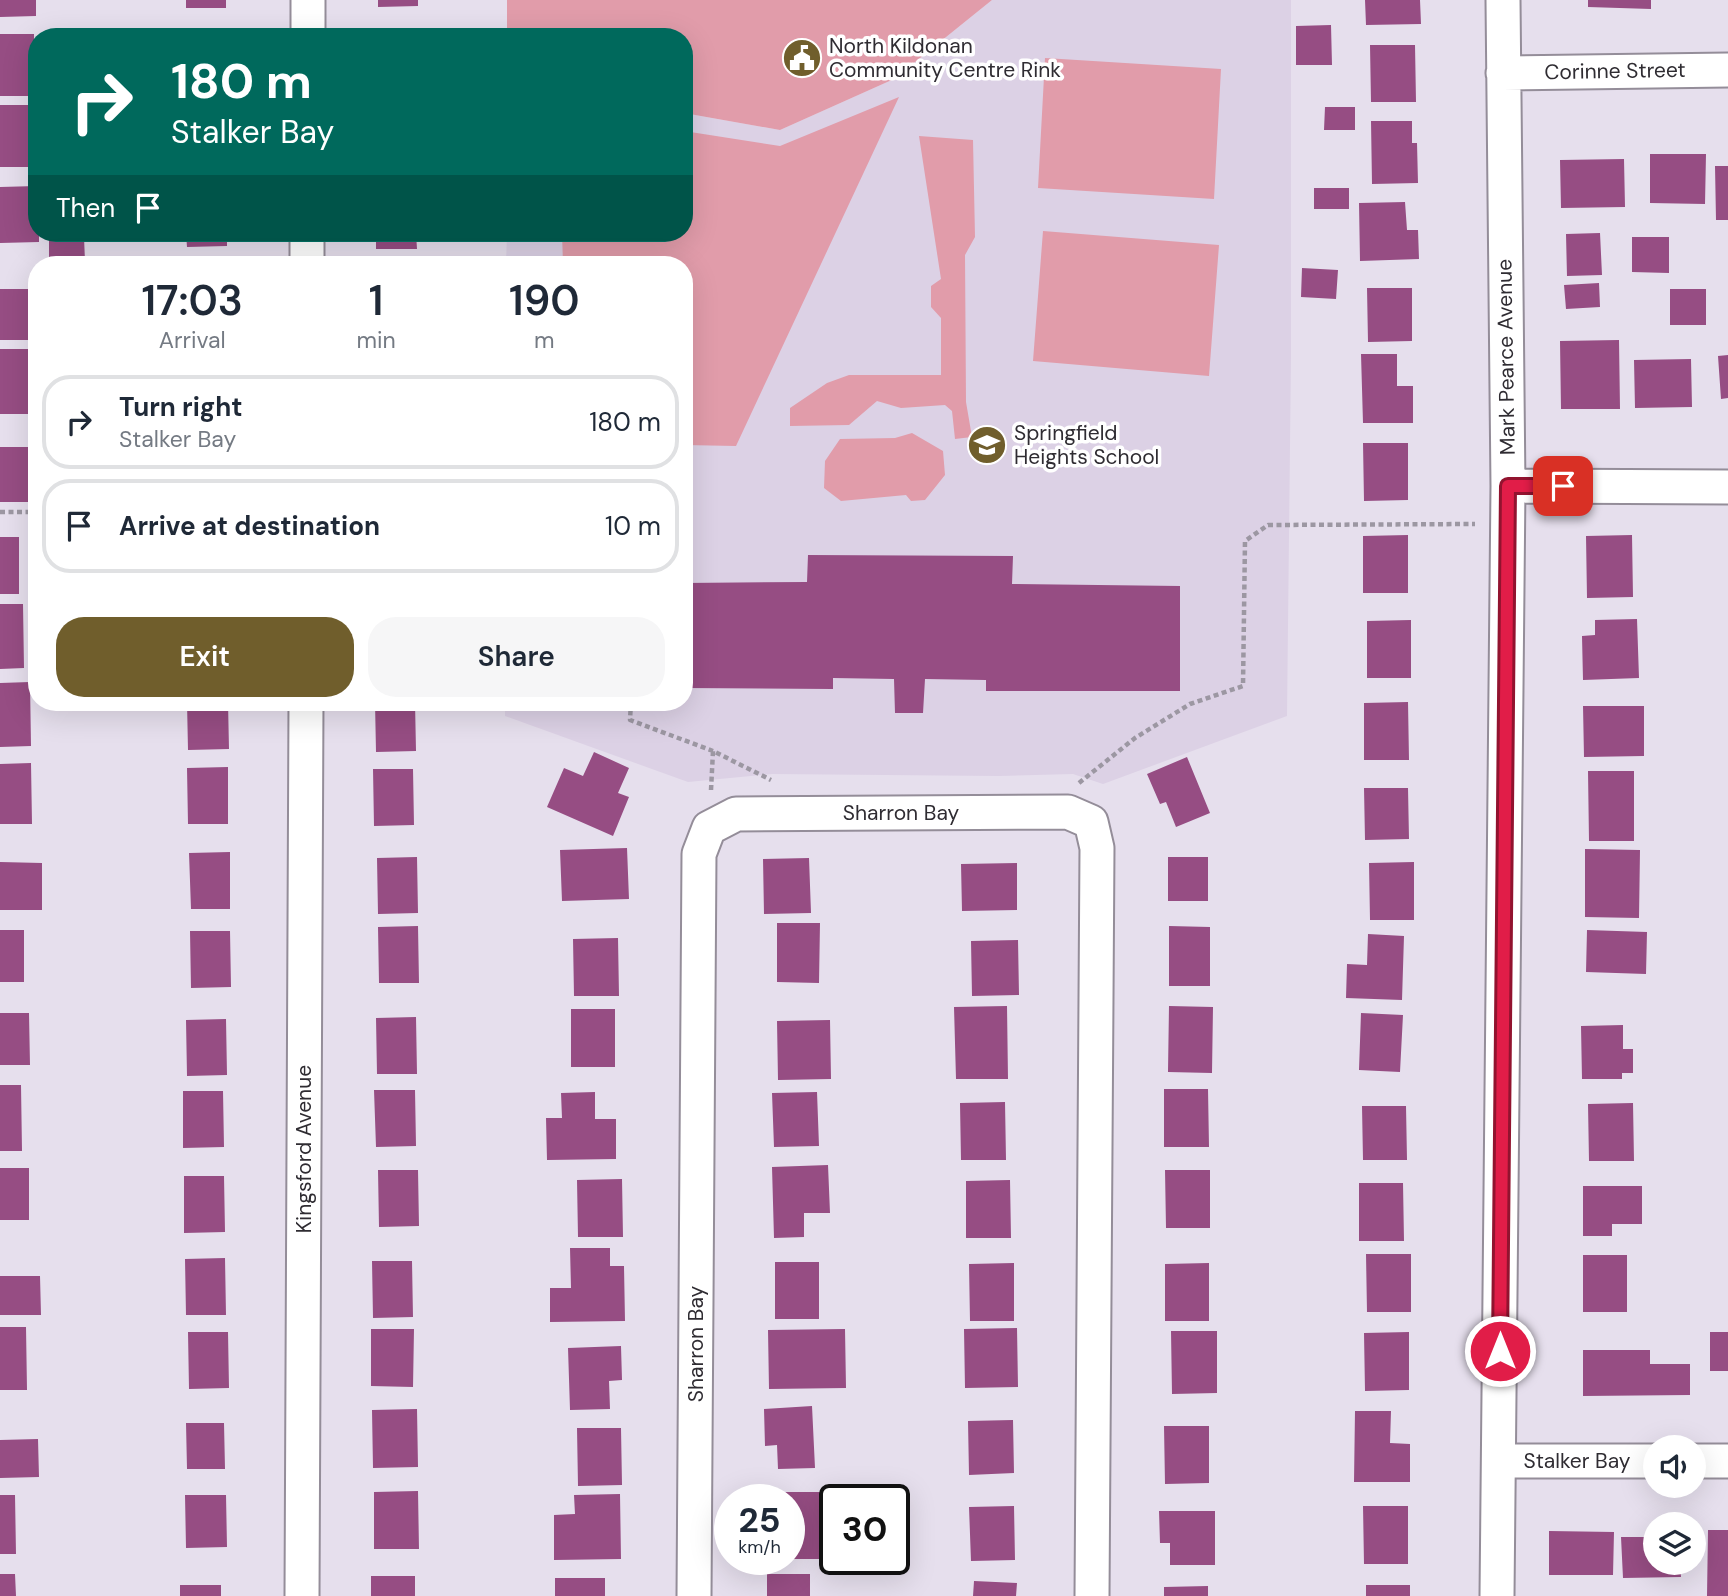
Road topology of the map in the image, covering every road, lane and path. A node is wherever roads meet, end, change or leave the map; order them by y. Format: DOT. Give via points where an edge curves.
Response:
graph roads {
  1 [pos="308,0"];
  2 [pos="1503,0"];
  3 [pos="308,28"];
  4 [pos="1728,70"];
  5 [pos="1503,73"];
  6 [pos="1508,486"];
  7 [pos="1728,487"];
  8 [pos="0,512"];
  9 [pos="28,512"];
  10 [pos="1507,525"];
  11 [pos="306,711"];
  12 [pos="631,711"];
  13 [pos="713,751"];
  14 [pos="1063,813"];
  15 [pos="1499,1461"];
  16 [pos="1643,1461"];
  17 [pos="1706,1461"];
  18 [pos="1728,1461"];
  19 [pos="302,1596"];
  20 [pos="694,1596"];
  21 [pos="1092,1596"];
  22 [pos="1497,1596"];
  1 -- 3 [label="street"];
  2 -- 5 [label="street, Mark Pearce Avenue"];
  4 -- 5 [label="street, Corinne Street"];
  5 -- 6 [label="street, Mark Pearce Avenue"];
  6 -- 7 [label="street"];
  6 -- 10 [label="street, Mark Pearce Avenue"];
  8 -- 9 [label="path"];
  10 -- 14 [label="path" via="1268,525 1245,541 1243,686 1190,704 1135,738 1076,785"];
  10 -- 15 [label="street, Mark Pearce Avenue"];
  11 -- 19 [label="street, Kingsford Avenue"];
  12 -- 13 [label="path" via="631,720"];
  14 -- 20 [label="street, Sharron Bay" via="736,814 709,828 699,854"];
  14 -- 21 [label="street, Sharron Bay" via="1091,822 1097,848"];
  15 -- 16 [label="street, Stalker Bay"];
  15 -- 22 [label="street, Mark Pearce Avenue"];
  17 -- 18 [label="street"];
}
